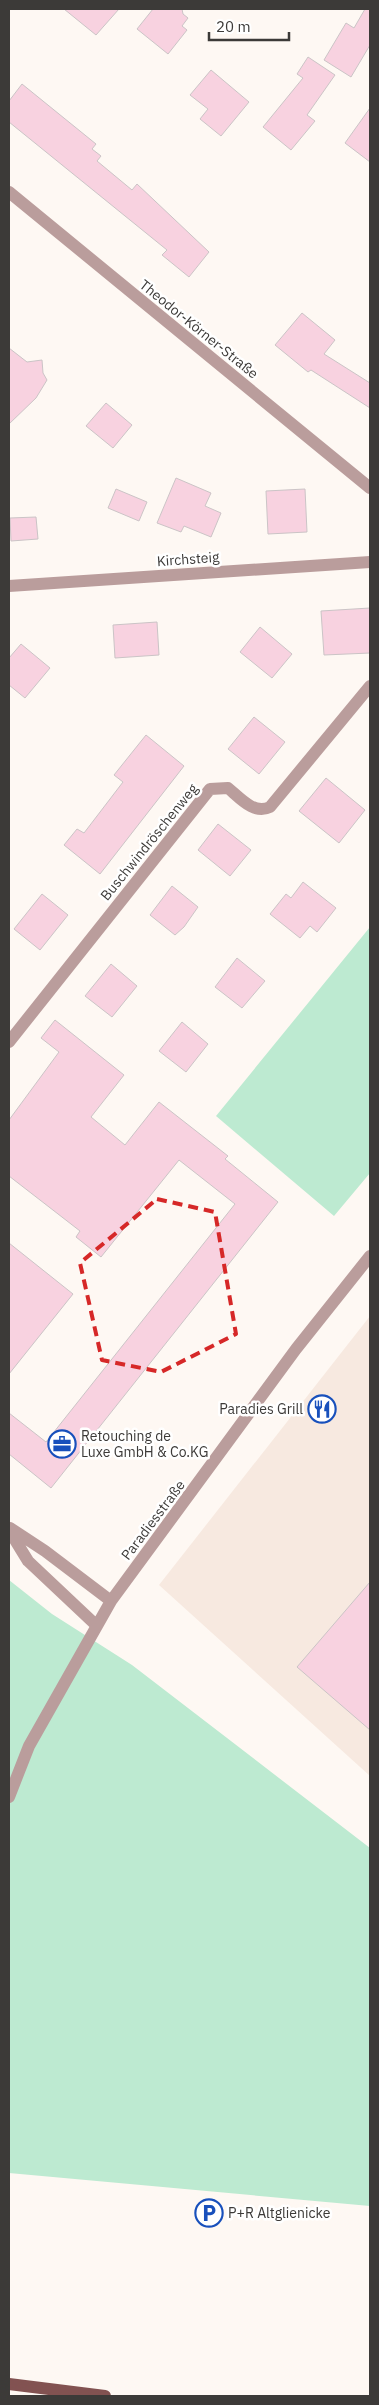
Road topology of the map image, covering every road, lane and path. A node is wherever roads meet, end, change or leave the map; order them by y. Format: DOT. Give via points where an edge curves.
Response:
graph roads {
  1 [pos="9,192"];
  2 [pos="370,488"];
  3 [pos="370,562"];
  4 [pos="9,586"];
  5 [pos="370,686"];
  6 [pos="9,1042"];
  7 [pos="370,1256"];
  8 [pos="9,1529"];
  9 [pos="111,1601"];
  10 [pos="97,1626"];
  11 [pos="9,1797"];
  12 [pos="9,2384"];
  13 [pos="105,2396"];
  1 -- 2 [label="street, Theodor-Körner-Straße"];
  3 -- 4 [label="street, Kirchsteig"];
  5 -- 6 [label="street, Buschwindröschenweg" via="270,808 252,807 228,788 210,789"];
  7 -- 9 [label="street, Paradiesstraße" via="296,1349"];
  8 -- 9 [label="street" via="45,1550"];
  8 -- 10 [label="street" via="28,1561"];
  9 -- 10 [label="street, Paradiesstraße"];
  10 -- 11 [label="street, Paradiesstraße" via="29,1746"];
  12 -- 13 [label="main road"];
}
